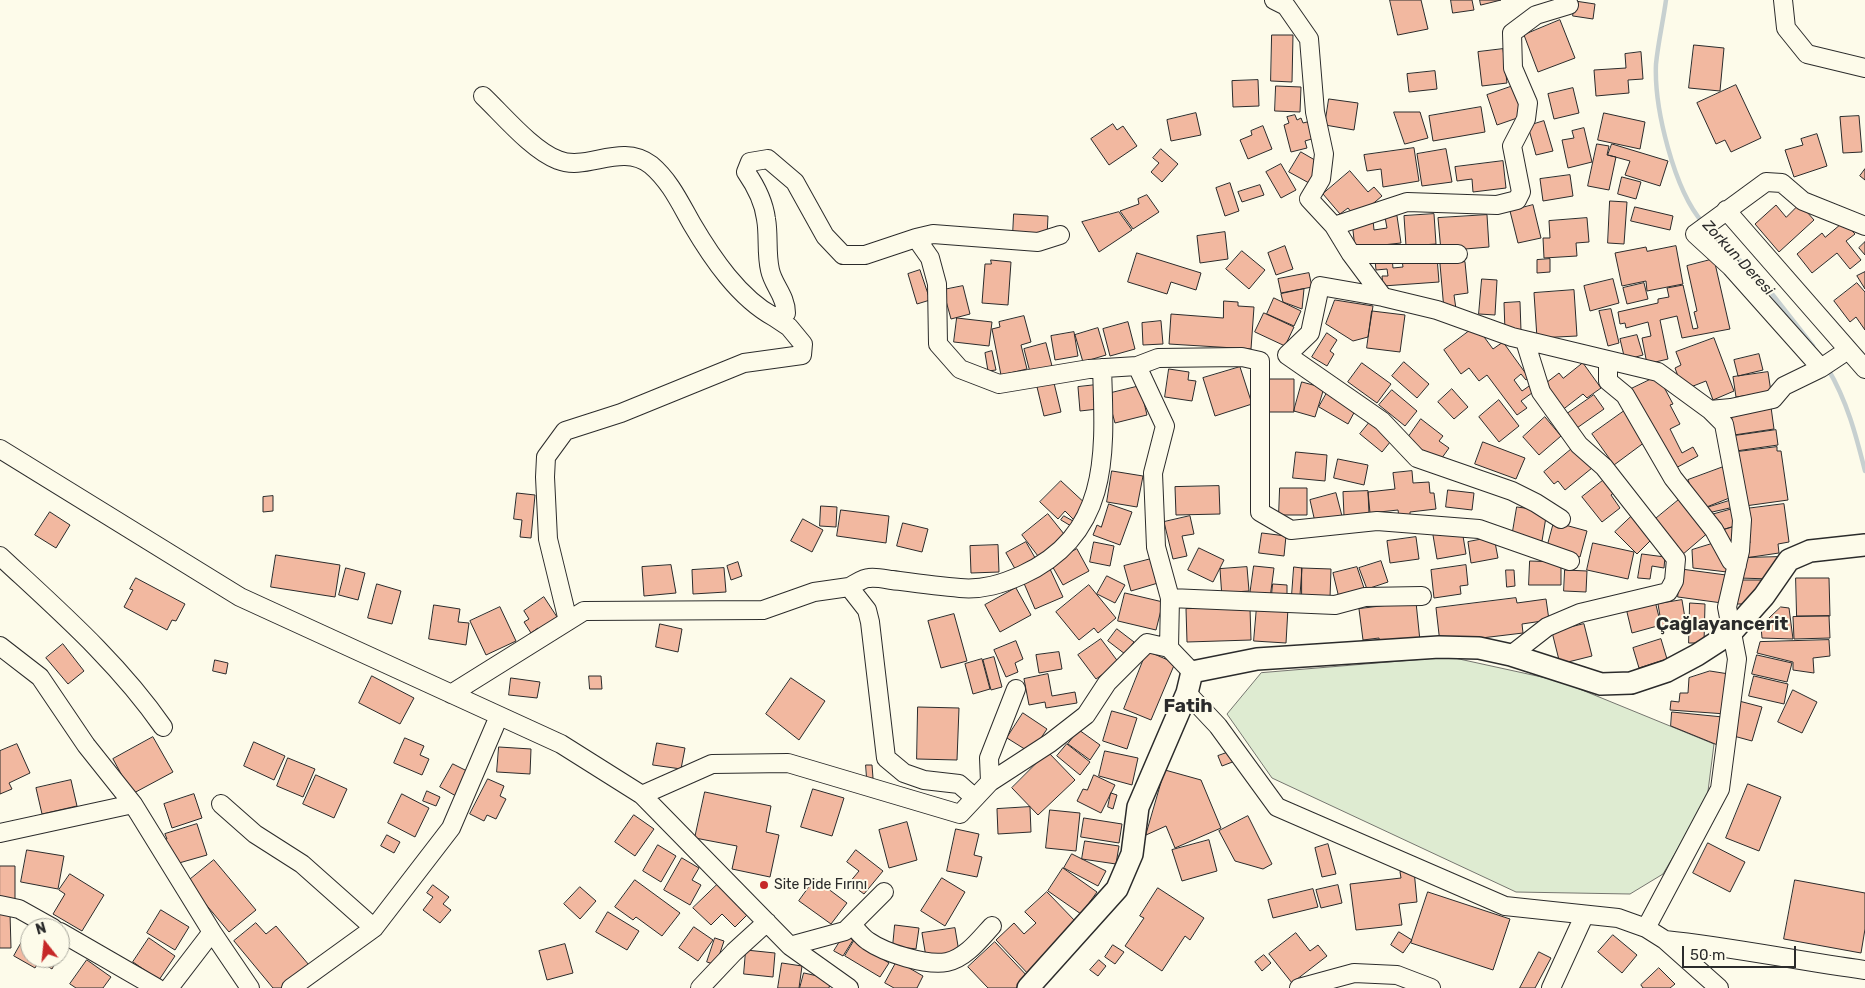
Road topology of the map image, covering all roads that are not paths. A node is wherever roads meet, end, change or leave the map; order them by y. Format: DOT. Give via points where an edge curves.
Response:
graph roads {
  1 [pos="1274,0"];
  2 [pos="1783,0"];
  3 [pos="1569,5"];
  4 [pos="1865,68"];
  5 [pos="483,96"];
  6 [pos="1726,210"];
  7 [pos="1334,226"];
  8 [pos="1865,226"];
  9 [pos="1060,236"];
  10 [pos="916,238"];
  11 [pos="1351,254"];
  12 [pos="1458,254"];
  13 [pos="1383,297"];
  14 [pos="774,317"];
  15 [pos="1525,341"];
  16 [pos="1848,350"];
  17 [pos="1288,356"];
  18 [pos="1260,361"];
  19 [pos="1608,362"];
  20 [pos="1137,366"];
  21 [pos="1102,368"];
  22 [pos="1820,368"];
  23 [pos="1865,369"];
  24 [pos="1710,410"];
  25 [pos="0,449"];
  26 [pos="1561,519"];
  27 [pos="1858,545"];
  28 [pos="0,556"];
  29 [pos="1570,561"];
  30 [pos="1737,565"];
  31 [pos="848,587"];
  32 [pos="1422,596"];
  33 [pos="1170,598"];
  34 [pos="568,622"];
  35 [pos="1732,633"];
  36 [pos="0,646"];
  37 [pos="1169,648"];
  38 [pos="1511,655"];
  39 [pos="1192,672"];
  40 [pos="1016,689"];
  41 [pos="1186,693"];
  42 [pos="451,694"];
  43 [pos="499,716"];
  44 [pos="163,727"];
  45 [pos="990,782"];
  46 [pos="642,796"];
  47 [pos="976,798"];
  48 [pos="132,804"];
  49 [pos="222,804"];
  50 [pos="0,833"];
  51 [pos="884,892"];
  52 [pos="0,905"];
  53 [pos="1584,916"];
  54 [pos="35,918"];
  55 [pos="767,922"];
  56 [pos="852,925"];
  57 [pos="992,926"];
  58 [pos="374,928"];
  59 [pos="1646,928"];
  60 [pos="212,932"];
  61 [pos="70,938"];
  62 [pos="1664,940"];
  63 [pos="790,946"];
  64 [pos="1865,970"];
  65 [pos="156,988"];
  66 [pos="169,988"];
  67 [pos="250,988"];
  68 [pos="291,988"];
  69 [pos="700,988"];
  70 [pos="849,988"];
  71 [pos="1028,988"];
  72 [pos="1298,988"];
  73 [pos="1431,988"];
  74 [pos="1551,988"];
  75 [pos="1719,988"];
  1 -- 7 [label="street" via="1286,6 1309,38 1315,112 1324,154 1321,179 1309,199"];
  2 -- 4 [label="street" via="1786,28 1807,54"];
  3 -- 7 [label="street" via="1536,15 1512,33 1513,68 1528,103 1526,119 1512,146 1521,192 1517,200 1497,205 1407,202"];
  5 -- 14 [label="street" via="531,142 558,160 576,163 626,156 650,164 673,188 710,252 740,290 756,308"];
  6 -- 8 [label="street" via="1766,182 1782,182 1803,201"];
  6 -- 16 [label="street"];
  6 -- 22 [label="street" via="1695,234 1731,267"];
  7 -- 11 [label="street"];
  9 -- 10 [label="street" via="1038,242 933,234"];
  10 -- 14 [label="street" via="865,255 843,255 825,236 795,182 782,169 768,159 750,162 746,172 754,184 766,218 770,272 786,305 786,313"];
  10 -- 21 [label="street" via="930,258 937,284 938,344 960,369 999,384"];
  11 -- 12 [label="street"];
  11 -- 13 [label="street"];
  13 -- 15 [label="street" via="1437,310"];
  13 -- 17 [label="street" via="1320,286 1310,332"];
  14 -- 34 [label="street" via="790,327 803,344 802,355 744,363 621,413 565,431 546,457 544,478 548,539"];
  15 -- 19 [label="street"];
  15 -- 38 [label="street" via="1541,392 1578,445 1604,467 1661,539 1676,559 1676,569 1668,592 1580,613 1547,627"];
  16 -- 22 [label="street"];
  16 -- 23 [label="street"];
  17 -- 18 [label="street"];
  17 -- 26 [label="street" via="1382,421 1417,458 1512,491"];
  18 -- 20 [label="street" via="1242,357 1158,358"];
  18 -- 29 [label="street" via="1260,512 1291,530 1377,521 1479,529"];
  19 -- 24 [label="street" via="1658,372"];
  19 -- 30 [label="street" via="1608,381 1625,395 1672,478 1714,530 1731,561"];
  20 -- 21 [label="street"];
  20 -- 33 [label="street" via="1165,426 1153,473 1156,547"];
  21 -- 31 [label="street" via="1103,423 1099,474 1091,509 1077,534 1061,552 1040,568 1005,584 962,588 869,578"];
  22 -- 24 [label="street" via="1784,386 1773,399"];
  24 -- 30 [label="street" via="1724,424 1736,480 1742,520"];
  25 -- 42 [label="street" via="240,596"];
  27 -- 35 [label="main road" via="1810,551 1789,560"];
  28 -- 44 [label="street" via="93,644 138,692"];
  30 -- 35 [label="street" via="1727,606"];
  31 -- 34 [label="street" via="814,592 762,610 584,611"];
  31 -- 47 [label="street" via="867,610 870,622 886,758 904,773 924,780 959,784"];
  32 -- 33 [label="street" via="1365,597 1335,605"];
  33 -- 37 [label="street"];
  34 -- 42 [label="street"];
  35 -- 38 [label="main road" via="1667,671 1631,683 1601,684"];
  35 -- 59 [label="street" via="1737,659 1720,789"];
  36 -- 48 [label="street" via="40,677 86,745"];
  37 -- 39 [label="street"];
  37 -- 45 [label="street" via="1147,643 1107,683 1086,715"];
  38 -- 39 [label="main road" via="1479,648 1404,649 1257,659"];
  39 -- 41 [label="main road"];
  40 -- 45 [label="street" via="989,758"];
  41 -- 53 [label="street" via="1218,726 1277,807 1505,906"];
  41 -- 71 [label="main road" via="1138,807 1132,854 1117,889"];
  42 -- 43 [label="street"];
  43 -- 46 [label="street" via="561,744"];
  43 -- 58 [label="street" via="451,828"];
  45 -- 47 [label="street"];
  46 -- 47 [label="street" via="712,764 788,762 960,814"];
  46 -- 55 [label="street"];
  48 -- 50 [label="street"];
  48 -- 60 [label="street"];
  49 -- 58 [label="street" via="255,834 302,864"];
  51 -- 56 [label="street"];
  52 -- 54 [label="street" via="19,909"];
  53 -- 59 [label="street" via="1618,918"];
  53 -- 74 [label="street"];
  55 -- 63 [label="street"];
  55 -- 69 [label="street"];
  56 -- 57 [label="street" via="868,941 893,953 922,961 947,962 971,949"];
  56 -- 63 [label="street" via="845,931"];
  58 -- 68 [label="street"];
  59 -- 62 [label="street"];
  60 -- 66 [label="street"];
  60 -- 67 [label="street"];
  61 -- 65 [label="street"];
  62 -- 64 [label="street"];
  62 -- 75 [label="street"];
  63 -- 70 [label="street"];
  72 -- 73 [label="street" via="1354,973 1397,975"];
}
